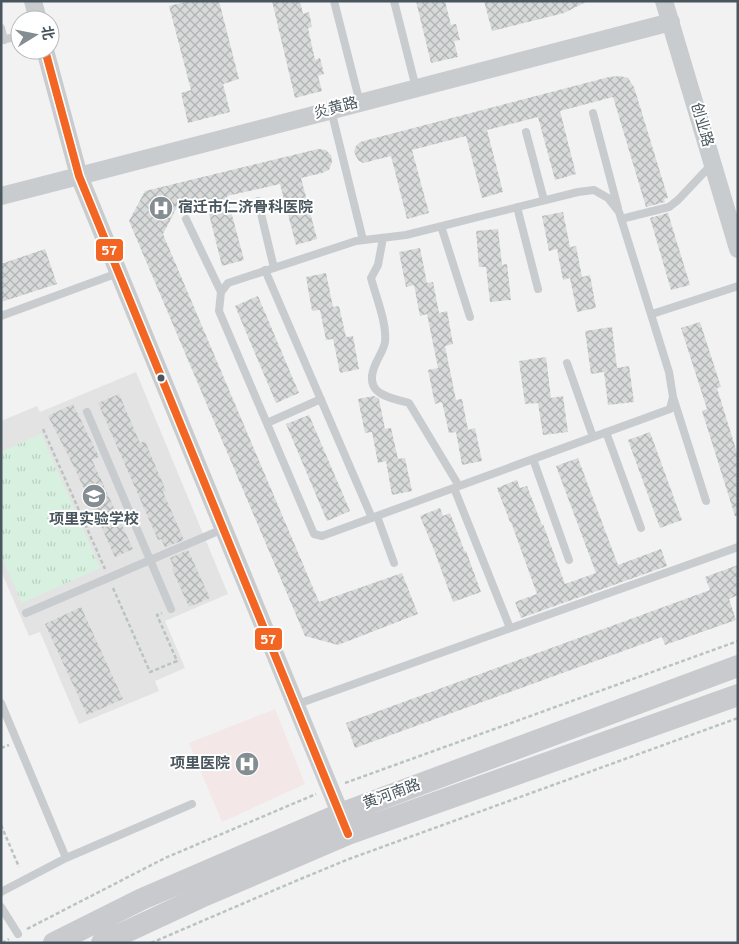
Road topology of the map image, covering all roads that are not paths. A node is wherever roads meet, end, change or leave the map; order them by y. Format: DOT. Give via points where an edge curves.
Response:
graph roads {
  1 [pos="334,1"];
  2 [pos="394,1"];
  3 [pos="664,1"];
  4 [pos="671,22"];
  5 [pos="1,28"];
  6 [pos="3,40"];
  7 [pos="49,60"];
  8 [pos="416,88"];
  9 [pos="360,103"];
  10 [pos="331,110"];
  11 [pos="593,113"];
  12 [pos="526,132"];
  13 [pos="713,164"];
  14 [pos="79,176"];
  15 [pos="1,196"];
  16 [pos="544,200"];
  17 [pos="258,201"];
  18 [pos="517,207"];
  19 [pos="620,215"];
  20 [pos="186,219"];
  21 [pos="441,226"];
  22 [pos="383,238"];
  23 [pos="363,240"];
  24 [pos="738,249"];
  25 [pos="274,268"];
  26 [pos="266,270"];
  27 [pos="118,273"];
  28 [pos="738,286"];
  29 [pos="538,289"];
  30 [pos="221,292"];
  31 [pos="652,314"];
  32 [pos="1,316"];
  33 [pos="470,317"];
  34 [pos="567,363"];
  35 [pos="673,397"];
  36 [pos="321,399"];
  37 [pos="87,412"];
  38 [pos="267,423"];
  39 [pos="606,432"];
  40 [pos="594,437"];
  41 [pos="533,459"];
  42 [pos="456,487"];
  43 [pos="706,501"];
  44 [pos="374,517"];
  45 [pos="641,528"];
  46 [pos="223,529"];
  47 [pos="738,546"];
  48 [pos="151,560"];
  49 [pos="569,560"];
  50 [pos="394,563"];
  51 [pos="172,609"];
  52 [pos="26,613"];
  53 [pos="510,628"];
  54 [pos="738,666"];
  55 [pos="738,694"];
  56 [pos="1,704"];
  57 [pos="295,705"];
  58 [pos="192,804"];
  59 [pos="344,824"];
  60 [pos="66,858"];
  61 [pos="1,892"];
  62 [pos="1,907"];
  63 [pos="18,934"];
  64 [pos="54,943"];
  65 [pos="102,943"];
  1 -- 9 [label="lane"];
  2 -- 8 [label="lane"];
  3 -- 4 [label="street, 创业路"];
  4 -- 8 [label="street, 炎黄路"];
  4 -- 13 [label="street, 创业路"];
  5 -- 6 [label="lane"];
  7 -- 14 [label="street"];
  8 -- 9 [label="street, 炎黄路"];
  9 -- 10 [label="street, 炎黄路"];
  10 -- 14 [label="street, 炎黄路"];
  10 -- 23 [label="lane"];
  11 -- 19 [label="lane"];
  12 -- 16 [label="lane"];
  13 -- 19 [label="lane" via="669,207"];
  13 -- 24 [label="street, 创业路"];
  14 -- 15 [label="street, 炎黄路"];
  14 -- 27 [label="street"];
  16 -- 18 [label="lane"];
  16 -- 19 [label="lane" via="594,190 608,198"];
  17 -- 25 [label="lane"];
  18 -- 21 [label="lane"];
  18 -- 29 [label="lane"];
  19 -- 31 [label="lane"];
  20 -- 30 [label="lane"];
  21 -- 22 [label="lane"];
  21 -- 33 [label="lane"];
  22 -- 23 [label="lane"];
  22 -- 42 [label="lane" via="378,266 371,278 385,327 385,344 372,372 374,386 388,398 409,403"];
  23 -- 25 [label="lane"];
  25 -- 26 [label="lane"];
  26 -- 30 [label="lane" via="228,282"];
  26 -- 36 [label="lane"];
  27 -- 32 [label="lane"];
  27 -- 46 [label="street"];
  28 -- 31 [label="lane"];
  30 -- 38 [label="lane" via="219,311"];
  31 -- 35 [label="lane"];
  34 -- 40 [label="lane"];
  35 -- 39 [label="lane" via="670,409"];
  35 -- 43 [label="lane"];
  36 -- 38 [label="lane"];
  36 -- 44 [label="lane"];
  37 -- 48 [label="lane"];
  38 -- 44 [label="lane" via="314,534 322,536"];
  39 -- 40 [label="lane"];
  39 -- 45 [label="lane"];
  40 -- 41 [label="lane"];
  41 -- 42 [label="lane"];
  41 -- 49 [label="lane"];
  42 -- 44 [label="lane"];
  42 -- 53 [label="lane"];
  44 -- 50 [label="lane"];
  46 -- 48 [label="lane"];
  46 -- 57 [label="street"];
  47 -- 53 [label="lane"];
  48 -- 51 [label="lane"];
  48 -- 52 [label="lane"];
  53 -- 57 [label="lane"];
  54 -- 59 [label="main road, 黄河南路"];
  55 -- 59 [label="main road, 黄河南路"];
  56 -- 60 [label="lane"];
  57 -- 59 [label="street"];
  58 -- 60 [label="lane"];
  59 -- 64 [label="main road, 黄河南路" via="142,899"];
  59 -- 65 [label="main road, 黄河南路"];
  60 -- 61 [label="lane"];
  62 -- 63 [label="lane"];
}
